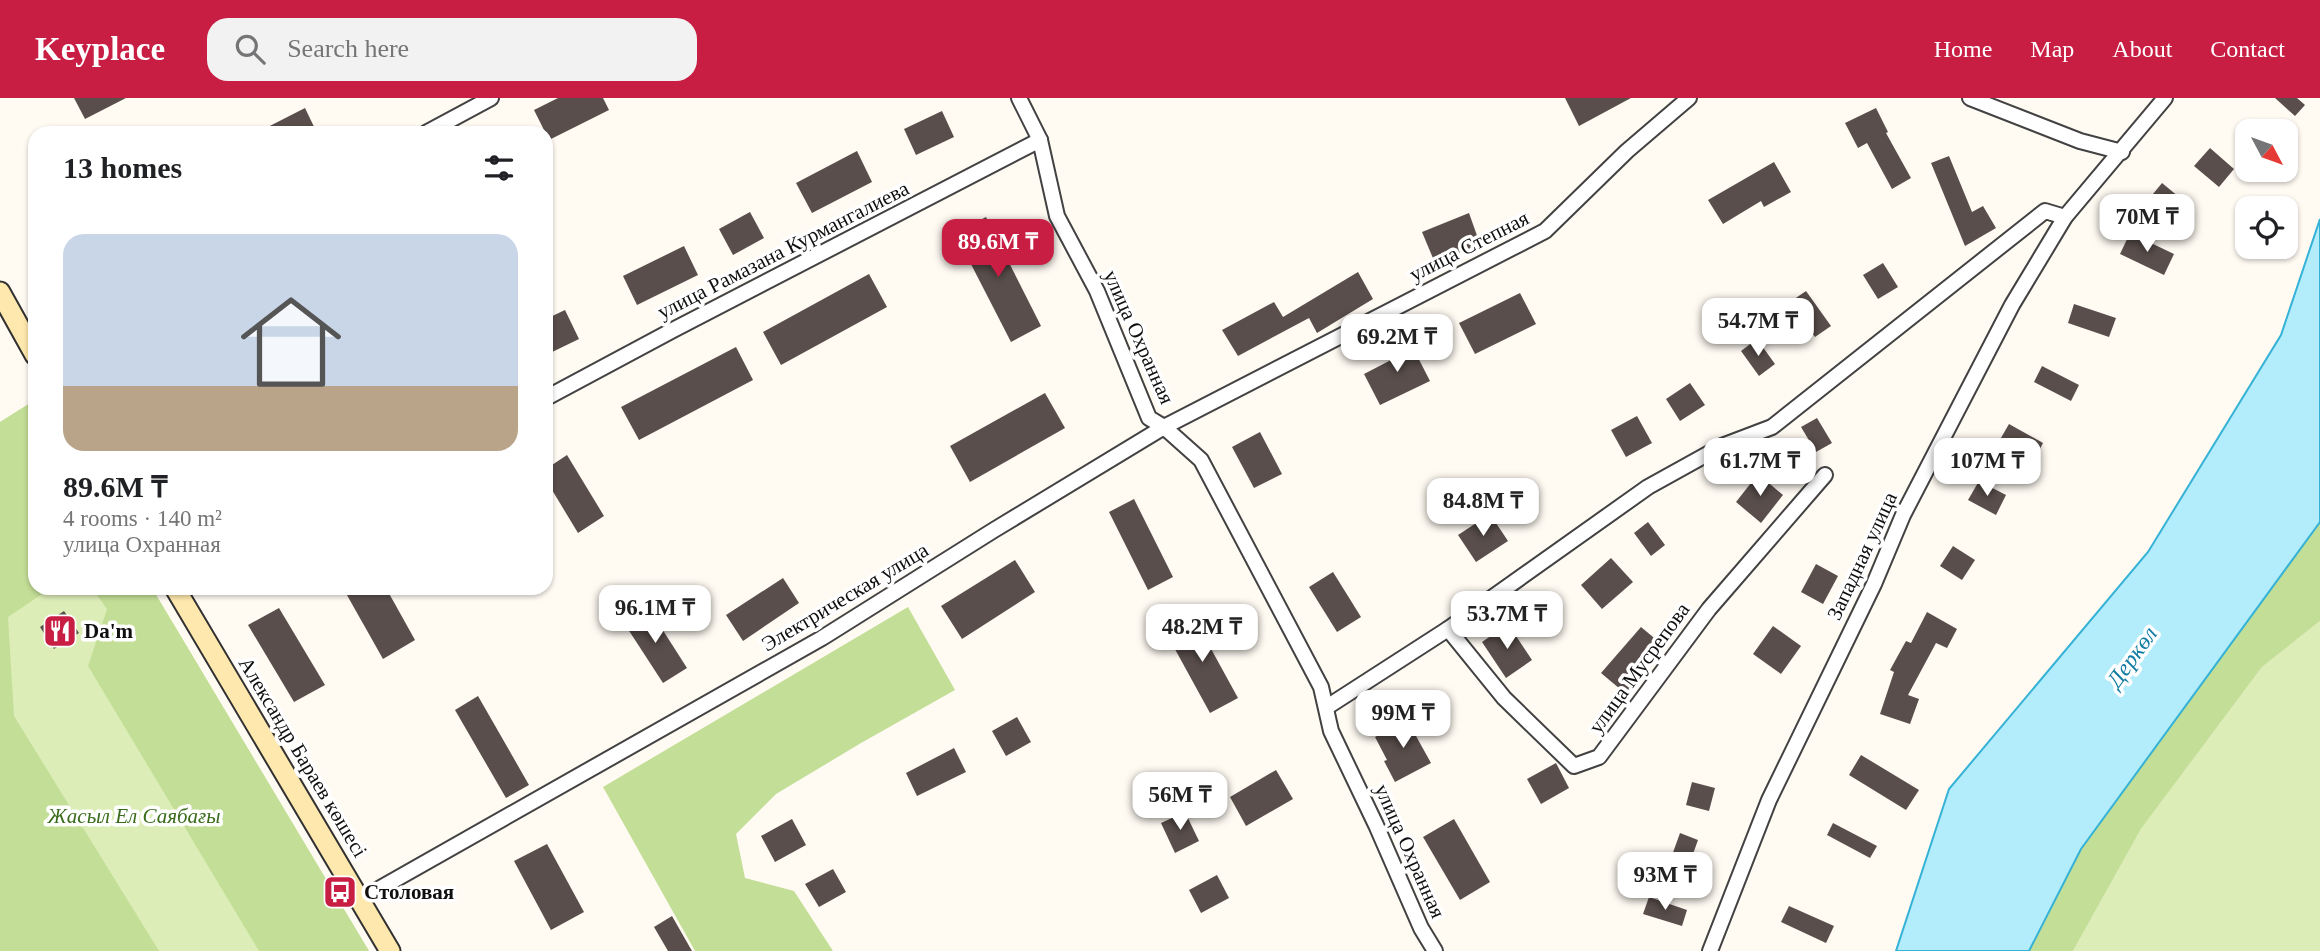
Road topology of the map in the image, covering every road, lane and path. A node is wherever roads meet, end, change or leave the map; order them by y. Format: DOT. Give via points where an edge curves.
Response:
graph roads {
  1 [pos="491,98"];
  2 [pos="1019,98"];
  3 [pos="1689,98"];
  4 [pos="1970,98"];
  5 [pos="2165,98"];
  6 [pos="439,126"];
  7 [pos="1040,140"];
  8 [pos="2122,152"];
  9 [pos="2065,217"];
  10 [pos="0,292"];
  11 [pos="28,338"];
  12 [pos="553,394"];
  13 [pos="1164,427"];
  14 [pos="1825,475"];
  15 [pos="179,595"];
  16 [pos="1448,629"];
  17 [pos="1327,707"];
  18 [pos="361,899"];
  19 [pos="390,951"];
  20 [pos="1435,951"];
  21 [pos="1710,951"];
  1 -- 6 [label="street"];
  2 -- 7 [label="street, улица Охранная"];
  3 -- 13 [label="street, улица Степная" via="1545,231"];
  4 -- 8 [label="street" via="2080,141"];
  5 -- 8 [label="street, Западная улица"];
  7 -- 12 [label="street, улица Рамазана Курмангалиева"];
  7 -- 13 [label="street, улица Охранная" via="1057,216 1097,290 1149,418"];
  8 -- 9 [label="street, Западная улица"];
  9 -- 16 [label="street" via="2045,211 1772,427 1722,446 1648,487"];
  9 -- 21 [label="street, Западная улица" via="2012,305 1903,515 1769,800"];
  10 -- 11 [label="street"];
  13 -- 17 [label="street, улица Охранная" via="1201,460 1321,687"];
  13 -- 18 [label="street, Электрическая улица" via="822,638"];
  14 -- 16 [label="street, улица Мусрепова" via="1709,609 1599,757 1574,766 1504,698"];
  15 -- 18 [label="street, Александр Бараев көшесі"];
  16 -- 17 [label="street"];
  17 -- 20 [label="street, улица Охранная" via="1331,731"];
  18 -- 19 [label="street, Александр Бараев көшесі"];
}
